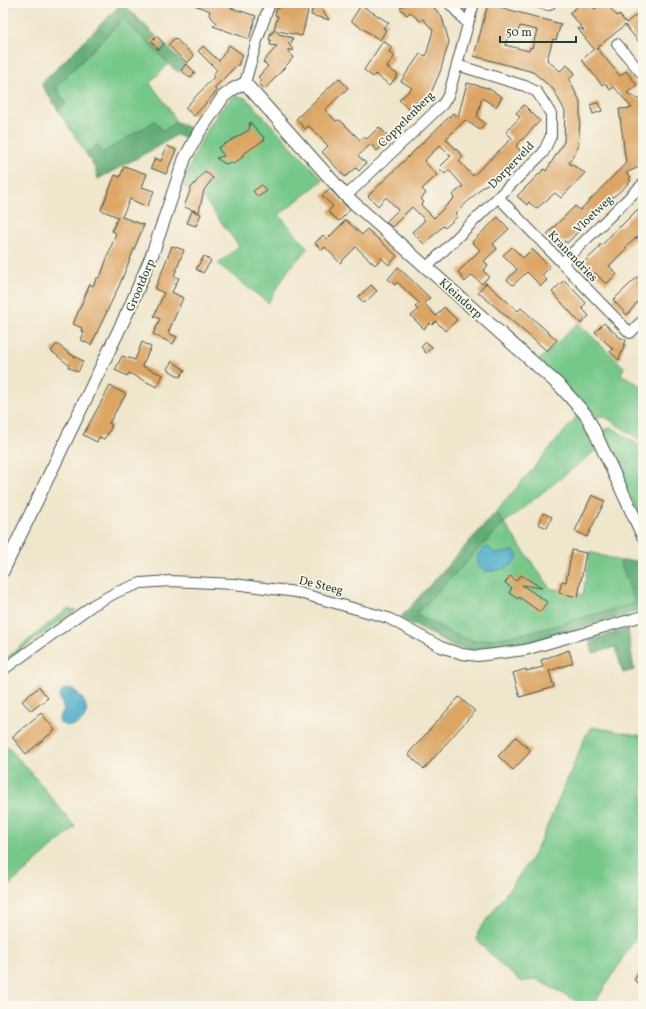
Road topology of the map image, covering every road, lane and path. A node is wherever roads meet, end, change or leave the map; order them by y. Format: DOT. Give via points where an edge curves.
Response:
graph roads {
  1 [pos="270,3"];
  2 [pos="449,3"];
  3 [pos="474,3"];
  4 [pos="540,3"];
  5 [pos="551,3"];
  6 [pos="468,24"];
  7 [pos="617,44"];
  8 [pos="457,65"];
  9 [pos="643,75"];
  10 [pos="245,83"];
  11 [pos="643,184"];
  12 [pos="346,196"];
  13 [pos="498,197"];
  14 [pos="562,263"];
  15 [pos="426,268"];
  16 [pos="643,320"];
  17 [pos="643,536"];
  18 [pos="3,571"];
  19 [pos="643,616"];
  20 [pos="3,670"];
  1 -- 10 [label="street"];
  2 -- 6 [label="street"];
  3 -- 6 [label="street, Coppelenberg"];
  4 -- 5 [label="street"];
  6 -- 8 [label="street, Coppelenberg"];
  7 -- 9 [label="street"];
  8 -- 12 [label="street, Coppelenberg" via="449,94 443,104"];
  8 -- 13 [label="street, Dorperveld" via="537,92 551,114 551,136 543,153"];
  10 -- 12 [label="street, Kleindorp"];
  10 -- 18 [label="street, Grootdorp" via="223,97 185,158 152,255 130,307"];
  11 -- 14 [label="street, Vloetweg"];
  12 -- 15 [label="street, Kleindorp"];
  13 -- 14 [label="street, Kranendries"];
  13 -- 15 [label="street, Dorperveld"];
  14 -- 16 [label="street, Kranendries" via="630,333"];
  15 -- 17 [label="street, Kleindorp" via="561,387 586,415"];
  19 -- 20 [label="street, De Steeg" via="525,650 478,656 441,647 388,618 296,592 234,584 170,581 141,583 116,592 92,605"];
}
